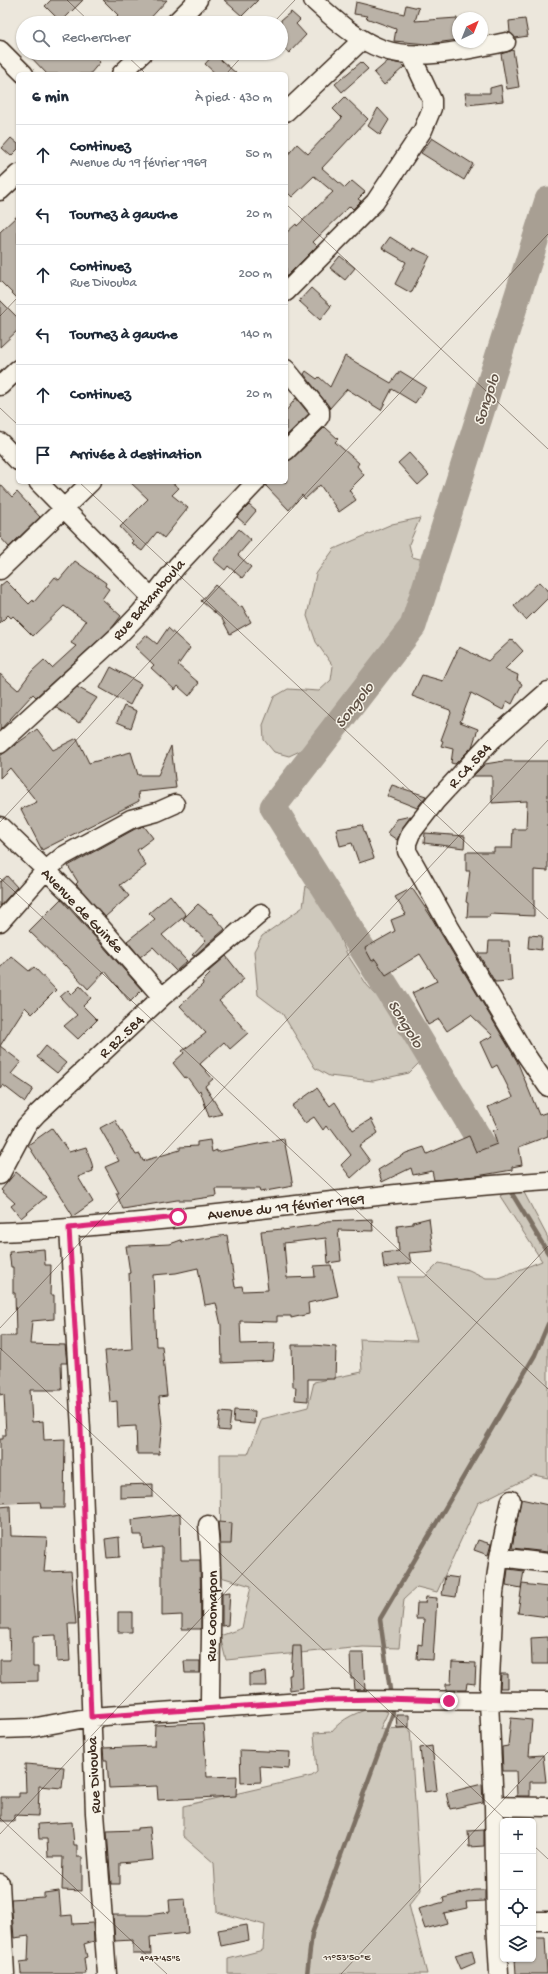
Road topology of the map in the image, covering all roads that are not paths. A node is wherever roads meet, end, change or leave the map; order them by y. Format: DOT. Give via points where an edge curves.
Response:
graph roads {
  1 [pos="198,0"];
  2 [pos="313,0"];
  3 [pos="182,16"];
  4 [pos="362,40"];
  5 [pos="506,42"];
  6 [pos="0,50"];
  7 [pos="411,55"];
  8 [pos="136,60"];
  9 [pos="22,72"];
  10 [pos="123,72"];
  11 [pos="288,110"];
  12 [pos="16,176"];
  13 [pos="0,191"];
  14 [pos="288,290"];
  15 [pos="16,370"];
  16 [pos="288,372"];
  17 [pos="0,386"];
  18 [pos="0,442"];
  19 [pos="288,450"];
  20 [pos="16,459"];
  21 [pos="40,484"];
  22 [pos="89,484"];
  23 [pos="254,484"];
  24 [pos="63,509"];
  25 [pos="0,570"];
  26 [pos="151,597"];
  27 [pos="548,691"];
  28 [pos="541,706"];
  29 [pos="0,744"];
  30 [pos="175,804"];
  31 [pos="0,826"];
  32 [pos="45,871"];
  33 [pos="261,913"];
  34 [pos="0,922"];
  35 [pos="162,997"];
  36 [pos="548,1087"];
  37 [pos="0,1175"];
  38 [pos="548,1181"];
  39 [pos="0,1217"];
  40 [pos="69,1228"];
  41 [pos="7,1232"];
  42 [pos="511,1500"];
  43 [pos="208,1525"];
  44 [pos="498,1557"];
  45 [pos="548,1563"];
  46 [pos="488,1701"];
  47 [pos="548,1701"];
  48 [pos="210,1708"];
  49 [pos="91,1717"];
  50 [pos="0,1729"];
  51 [pos="494,1806"];
  52 [pos="548,1807"];
  53 [pos="0,1883"];
  54 [pos="500,1921"];
  55 [pos="536,1921"];
  56 [pos="548,1922"];
  57 [pos="6,1974"];
  58 [pos="108,1974"];
  59 [pos="499,1974"];
  1 -- 3 [label="street"];
  2 -- 4 [label="street"];
  4 -- 7 [label="street" via="383,50"];
  4 -- 11 [label="street"];
  5 -- 7 [label="street"];
  6 -- 9 [label="street"];
  7 -- 14 [label="street" via="432,100 432,108 423,130 375,202"];
  8 -- 10 [label="street"];
  12 -- 13 [label="street"];
  15 -- 17 [label="street"];
  16 -- 19 [label="street" via="320,411 320,416"];
  18 -- 20 [label="street"];
  21 -- 24 [label="street"];
  22 -- 24 [label="street"];
  23 -- 26 [label="street, Rue Batamboula" via="182,560"];
  24 -- 25 [label="street"];
  24 -- 26 [label="street"];
  26 -- 29 [label="street, Rue Batamboula" via="119,635"];
  27 -- 28 [label="street, R.C4.584"];
  28 -- 36 [label="street, R.C4.584" via="492,740 435,802 411,833 407,851 520,1046"];
  30 -- 32 [label="street" via="131,819 63,856"];
  31 -- 32 [label="street, Avenue de Guinée"];
  32 -- 34 [label="street"];
  32 -- 35 [label="street, Avenue de Guinée" via="76,899"];
  33 -- 35 [label="street, R.B2.584"];
  35 -- 37 [label="street, R.B2.584" via="26,1126"];
  38 -- 40 [label="street, Avenue du 19 février 1969" via="445,1189"];
  39 -- 41 [label="street"];
  40 -- 41 [label="street, Avenue du 19 février 1969"];
  40 -- 49 [label="street, Rue Divouba" via="81,1429"];
  42 -- 44 [label="street"];
  43 -- 48 [label="street, Rue Coomapon" via="212,1602"];
  44 -- 45 [label="street"];
  44 -- 46 [label="street"];
  46 -- 47 [label="street"];
  46 -- 48 [label="street" via="328,1700"];
  46 -- 51 [label="street"];
  48 -- 49 [label="street"];
  49 -- 50 [label="street" via="31,1728"];
  49 -- 58 [label="street, Rue Divouba" via="95,1813"];
  51 -- 52 [label="street"];
  51 -- 54 [label="street"];
  53 -- 57 [label="street"];
  54 -- 59 [label="street"];
  55 -- 56 [label="street"];
}
